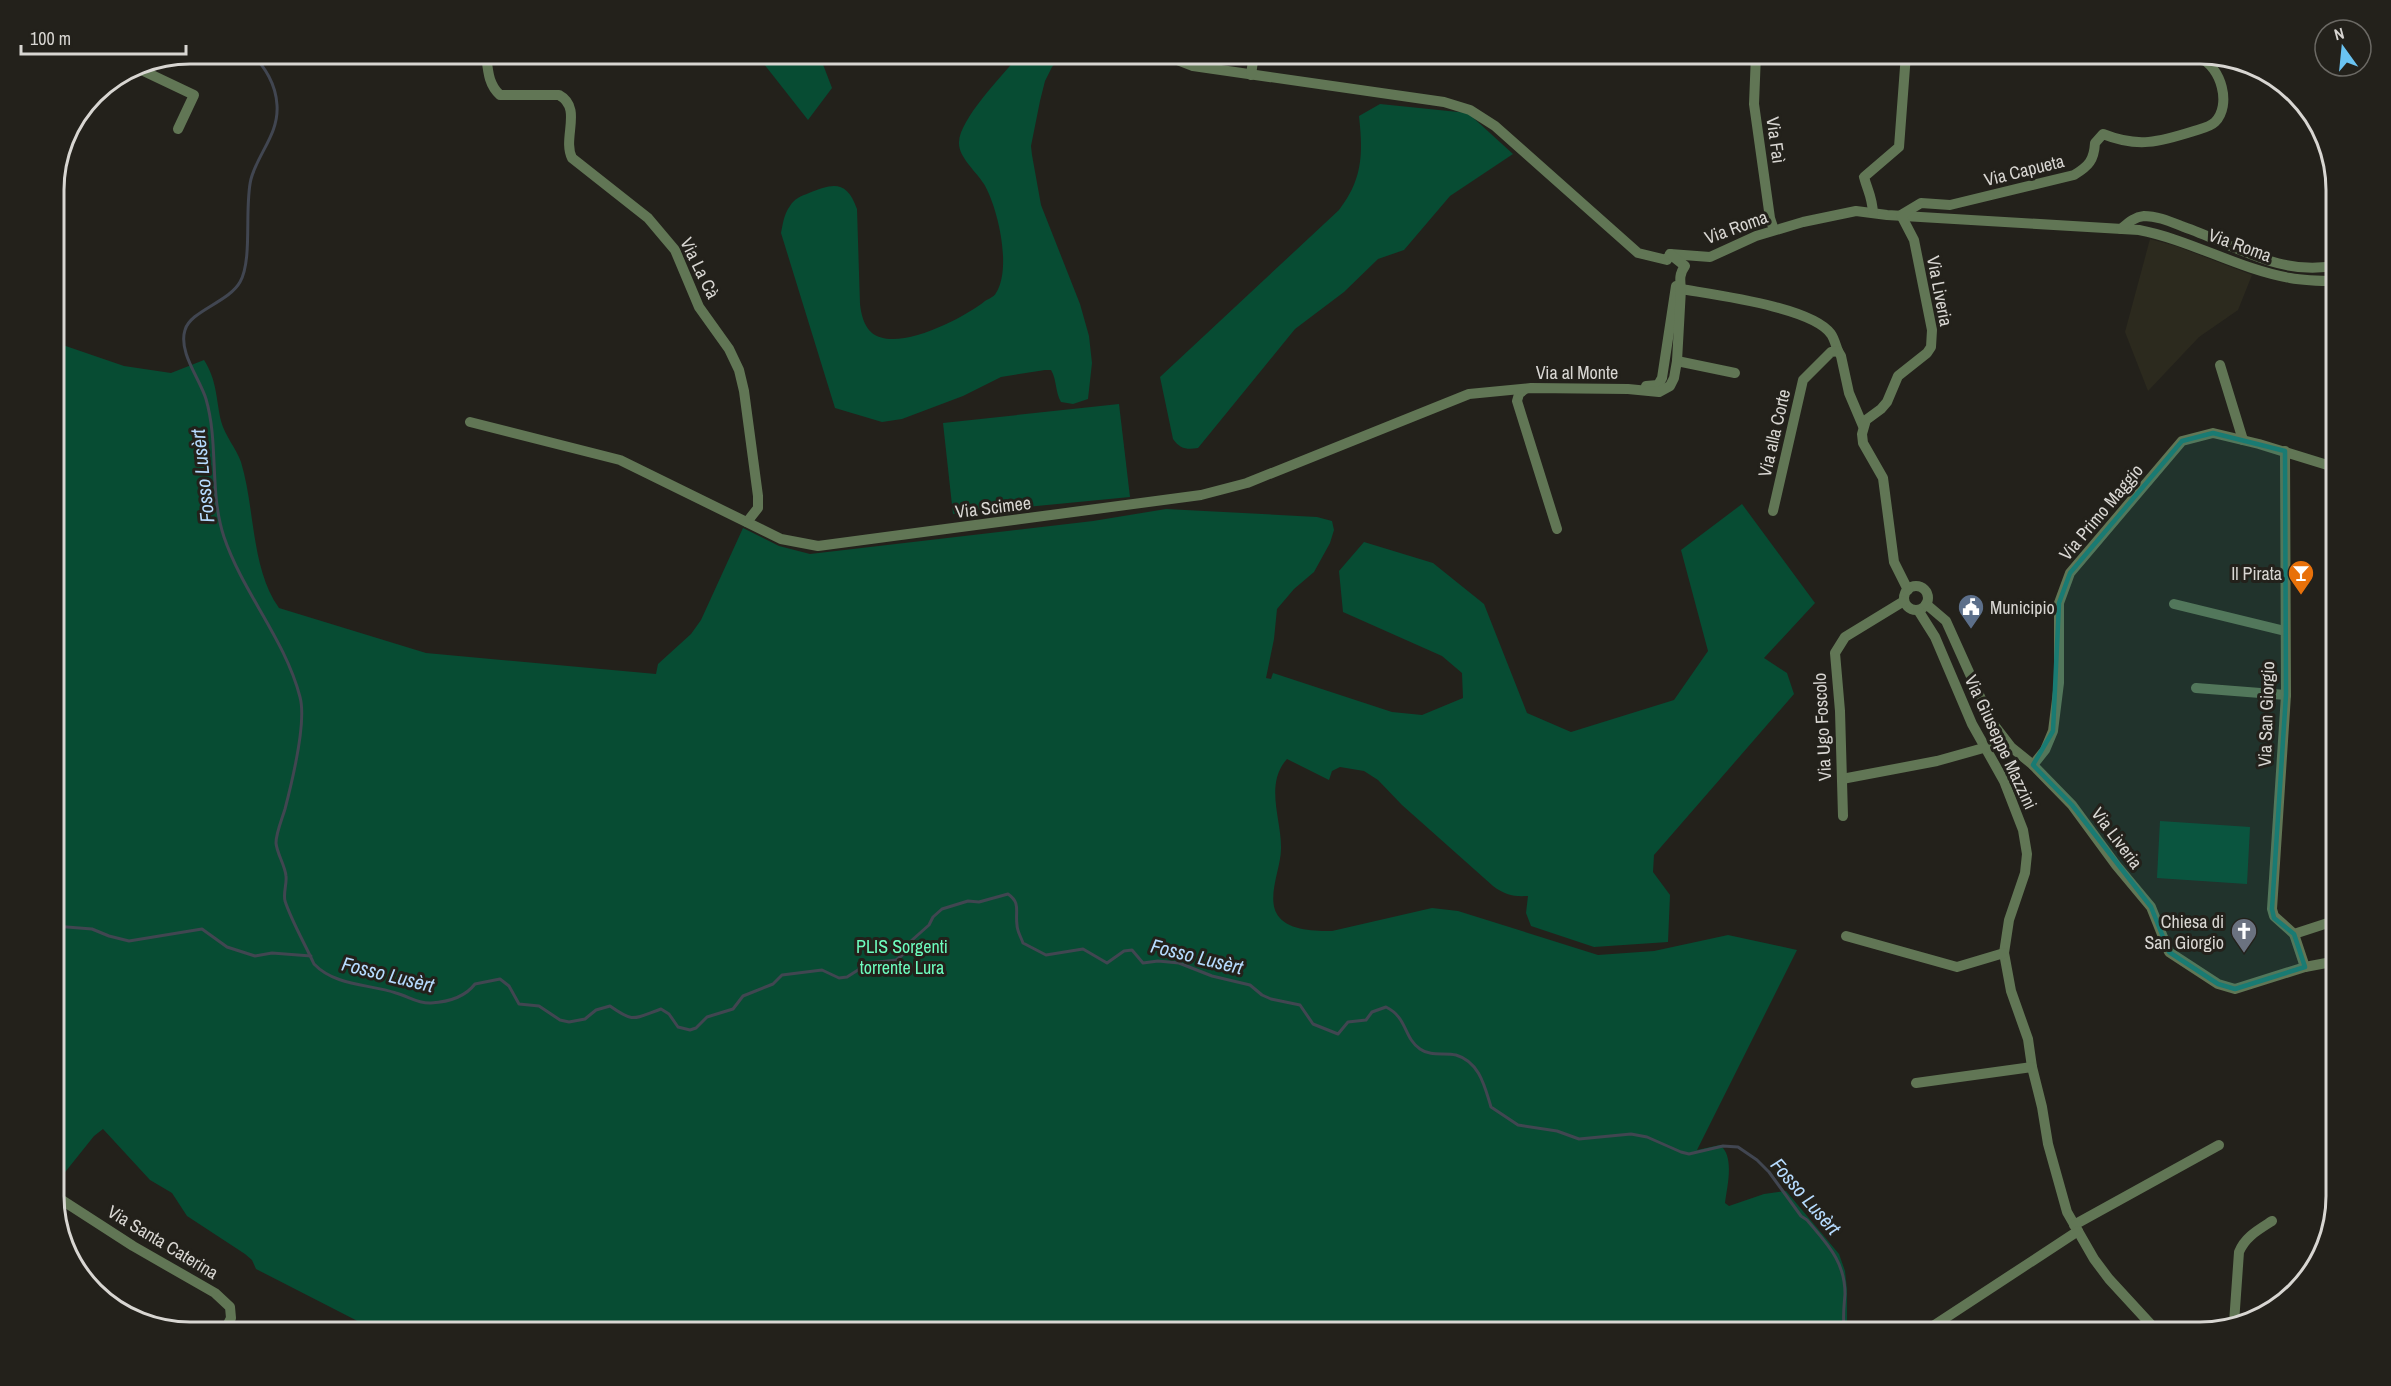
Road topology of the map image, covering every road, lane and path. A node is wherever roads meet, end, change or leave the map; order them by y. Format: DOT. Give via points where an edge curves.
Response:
graph roads {
  1 [pos="487,64"];
  2 [pos="1188,64"];
  3 [pos="1253,64"];
  4 [pos="1756,64"];
  5 [pos="1905,64"];
  6 [pos="2207,65"];
  7 [pos="146,72"];
  8 [pos="1251,75"];
  9 [pos="178,129"];
  10 [pos="1873,213"];
  11 [pos="1901,215"];
  12 [pos="2121,229"];
  13 [pos="1774,230"];
  14 [pos="1670,254"];
  15 [pos="2326,267"];
  16 [pos="2326,281"];
  17 [pos="1681,289"];
  18 [pos="1838,351"];
  19 [pos="1677,361"];
  20 [pos="2220,365"];
  21 [pos="1735,373"];
  22 [pos="1664,383"];
  23 [pos="1525,389"];
  24 [pos="470,422"];
  25 [pos="1863,426"];
  26 [pos="2243,440"];
  27 [pos="2285,451"];
  28 [pos="2326,464"];
  29 [pos="1773,511"];
  30 [pos="747,522"];
  31 [pos="1557,529"];
  32 [pos="1908,590"];
  33 [pos="1904,601"];
  34 [pos="2174,604"];
  35 [pos="1922,607"];
  36 [pos="2285,631"];
  37 [pos="2196,688"];
  38 [pos="2286,696"];
  39 [pos="1987,747"];
  40 [pos="2033,765"];
  41 [pos="1842,779"];
  42 [pos="1843,816"];
  43 [pos="2326,924"];
  44 [pos="2294,934"];
  45 [pos="1846,936"];
  46 [pos="2004,953"];
  47 [pos="2326,963"];
  48 [pos="2305,967"];
  49 [pos="2032,1067"];
  50 [pos="1916,1083"];
  51 [pos="2219,1145"];
  52 [pos="65,1202"];
  53 [pos="2272,1221"];
  54 [pos="2076,1228"];
  55 [pos="2234,1317"];
  56 [pos="229,1322"];
  57 [pos="1939,1322"];
  58 [pos="2150,1322"];
  1 -- 30 [label="street, Via La Cà" via="489,79 500,95 559,95 565,99 572,114 567,141 572,158 648,218 675,250 699,307 739,370 758,496 758,508"];
  2 -- 8 [label="street, Via Roma"];
  3 -- 8 [label="street"];
  4 -- 13 [label="street, Via Faì" via="1754,104"];
  5 -- 10 [label="street" via="1899,147 1864,177 1872,195"];
  6 -- 11 [label="street, Via Capueta" via="2221,82 2221,114 2214,124 2160,142 2121,141 2103,134 2095,143 2089,166 2074,175 1950,205 1921,203"];
  7 -- 9 [label="street" via="194,95"];
  8 -- 14 [label="street, Via Roma" via="1434,100 1470,110 1495,126 1638,253 1667,260"];
  10 -- 11 [label="street, Via Roma"];
  10 -- 13 [label="street, Via Roma" via="1856,211"];
  11 -- 12 [label="street, Via Roma"];
  11 -- 25 [label="street, Via Liveria" via="1914,240 1932,330 1931,346 1898,376 1887,402"];
  12 -- 15 [label="street" via="2134,218 2157,217 2263,259 2306,269"];
  12 -- 16 [label="street, Via Roma" via="2158,234 2289,278"];
  13 -- 14 [label="street, Via Roma" via="1710,257"];
  14 -- 17 [label="street" via="1684,266"];
  14 -- 22 [label="street" via="1679,279"];
  17 -- 18 [label="street" via="1795,312 1831,334"];
  17 -- 19 [label="street"];
  18 -- 25 [label="street"];
  18 -- 29 [label="street, Via alla Corte" via="1831,352 1803,380"];
  19 -- 21 [label="street"];
  19 -- 22 [label="street" via="1670,386"];
  20 -- 26 [label="street"];
  22 -- 23 [label="street, Via al Monte" via="1628,389"];
  23 -- 30 [label="street, Via Scimee" via="1469,394 1246,483 1175,500 818,546 781,539"];
  23 -- 31 [label="street" via="1517,401"];
  24 -- 30 [label="street, Via Scimee" via="620,460"];
  25 -- 32 [label="street" via="1863,442 1883,478 1894,562"];
  26 -- 27 [label="street, Via Primo Maggio"];
  26 -- 40 [label="street, Via Primo Maggio" via="2214,434 2182,441 2070,573 2059,603 2059,682 2053,730"];
  27 -- 28 [label="street, Via Primo Maggio"];
  27 -- 36 [label="street, Via San Giorgio"];
  32 -- 33 [label="street"];
  32 -- 35 [label="street" via="1918,587 1925,591 1928,597"];
  33 -- 35 [label="street" via="1911,609"];
  33 -- 41 [label="street, Via Ugo Foscolo" via="1845,637 1835,653"];
  34 -- 36 [label="street"];
  35 -- 39 [label="street, Via Giuseppe Mazzini" via="1972,724"];
  35 -- 40 [label="street, Via Liveria" via="1946,621 1991,721 2011,747"];
  36 -- 38 [label="street, Via San Giorgio"];
  37 -- 38 [label="street"];
  38 -- 44 [label="street, Via San Giorgio" via="2272,909 2274,916"];
  39 -- 41 [label="street"];
  39 -- 46 [label="street, Via Giuseppe Mazzini" via="2023,830 2027,854"];
  40 -- 48 [label="street, Via Liveria" via="2072,806 2151,907 2169,952 2218,984 2235,989"];
  41 -- 42 [label="street, Via Ugo Foscolo"];
  43 -- 44 [label="street"];
  44 -- 48 [label="street, Via San Giorgio"];
  45 -- 46 [label="street" via="1957,967"];
  46 -- 49 [label="street, Via Giuseppe Mazzini"];
  47 -- 48 [label="street, Via Liveria"];
  49 -- 50 [label="street"];
  49 -- 54 [label="street, Via Giuseppe Mazzini" via="2054,1165 2067,1212"];
  51 -- 54 [label="street"];
  52 -- 56 [label="street, Via Santa Caterina" via="222,1298 230,1307"];
  53 -- 55 [label="street" via="2242,1243"];
  54 -- 57 [label="street"];
  54 -- 58 [label="street, Via Giuseppe Mazzini" via="2109,1279"];
}
